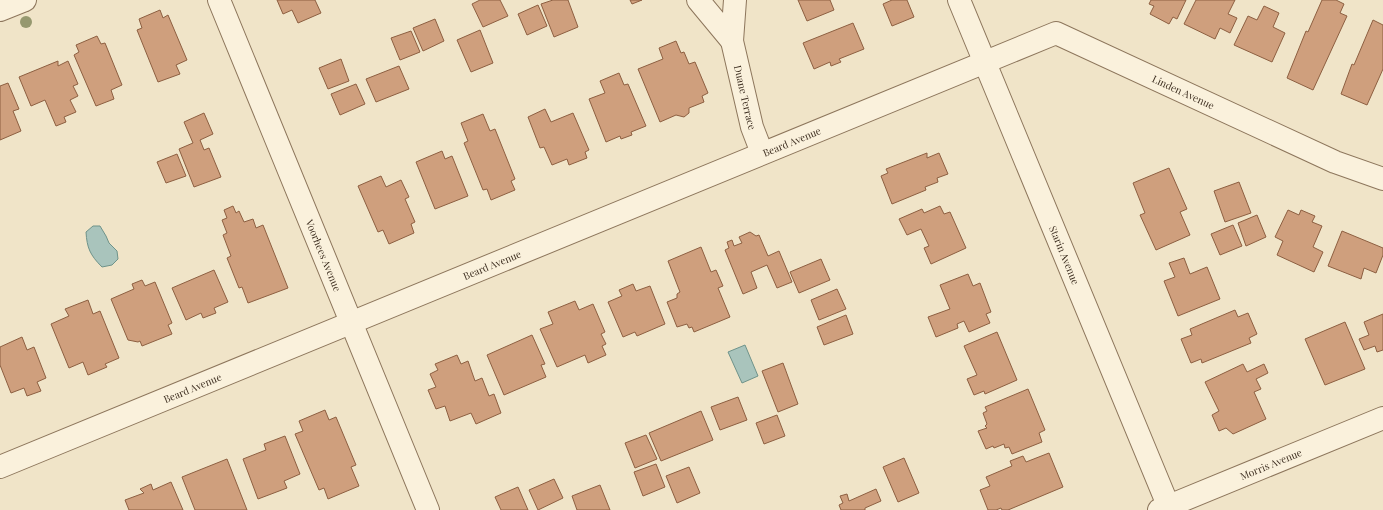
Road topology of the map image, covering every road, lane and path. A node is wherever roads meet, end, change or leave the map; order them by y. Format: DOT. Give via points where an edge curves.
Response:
graph roads {
  1 [pos="25,0"];
  2 [pos="219,0"];
  3 [pos="698,0"];
  4 [pos="735,0"];
  5 [pos="959,0"];
  6 [pos="0,10"];
  7 [pos="732,41"];
  8 [pos="984,61"];
  9 [pos="762,153"];
  10 [pos="1383,179"];
  11 [pos="351,322"];
  12 [pos="1383,418"];
  13 [pos="0,466"];
  14 [pos="1166,509"];
  15 [pos="428,510"];
  1 -- 6 [label="street"];
  2 -- 11 [label="street, Voorhees Avenue"];
  3 -- 7 [label="street, Duane Terrace"];
  4 -- 7 [label="street, Duane Terrace"];
  5 -- 8 [label="street, Starin Avenue"];
  7 -- 9 [label="street, Duane Terrace" via="752,127"];
  8 -- 9 [label="street, Beard Avenue"];
  8 -- 10 [label="street, Linden Avenue" via="1056,33 1335,162"];
  8 -- 14 [label="street, Starin Avenue"];
  9 -- 11 [label="street, Beard Avenue"];
  11 -- 13 [label="street, Beard Avenue"];
  11 -- 15 [label="street, Voorhees Avenue"];
  12 -- 14 [label="street, Morris Avenue"];
}
